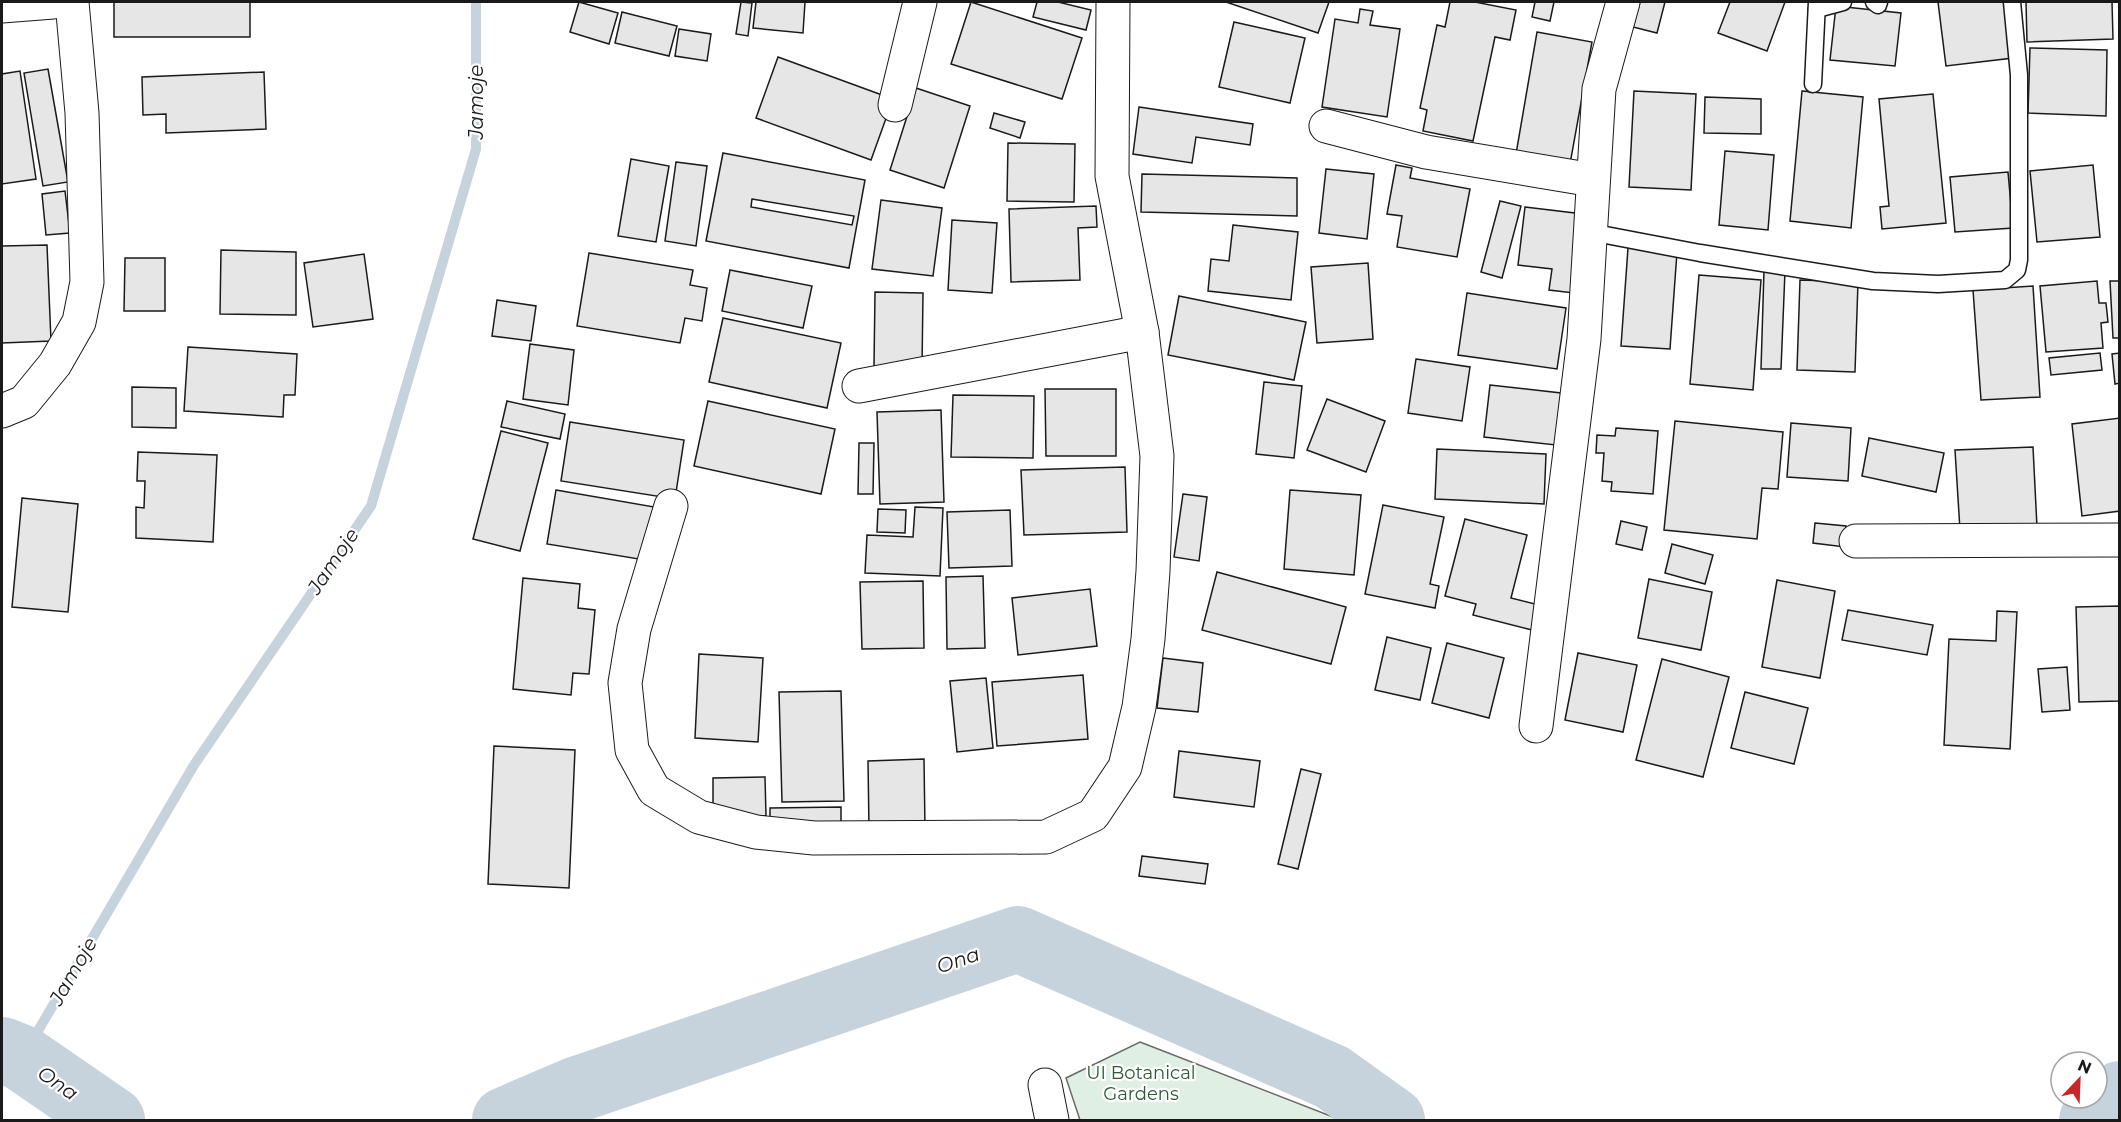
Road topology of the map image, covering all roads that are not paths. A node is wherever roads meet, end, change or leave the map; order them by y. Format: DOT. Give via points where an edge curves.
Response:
graph roads {
  1 [pos="53,2"];
  2 [pos="72,2"];
  3 [pos="920,2"];
  4 [pos="1113,2"];
  5 [pos="1623,2"];
  6 [pos="1843,2"];
  7 [pos="1874,2"];
  8 [pos="1879,2"];
  9 [pos="2012,2"];
  10 [pos="1817,5"];
  11 [pos="2,6"];
  12 [pos="1813,84"];
  13 [pos="895,105"];
  14 [pos="1326,126"];
  15 [pos="1593,180"];
  16 [pos="1590,232"];
  17 [pos="1142,332"];
  18 [pos="859,386"];
  19 [pos="2,411"];
  20 [pos="671,506"];
  21 [pos="2120,540"];
  22 [pos="1856,542"];
  23 [pos="1536,726"];
  24 [pos="1045,1086"];
  25 [pos="1052,1120"];
  1 -- 11 [label="street"];
  2 -- 19 [label="street" via="82,113 87,282 79,322 55,364 24,402"];
  3 -- 13 [label="street"];
  4 -- 17 [label="street" via="1112,176"];
  5 -- 15 [label="street" via="1599,89"];
  6 -- 10 [label="lane"];
  7 -- 8 [label="lane"];
  9 -- 16 [label="lane" via="2019,75 2019,260 2017,270 2005,280 1938,284 1873,281"];
  10 -- 12 [label="lane"];
  14 -- 15 [label="street" via="1426,153"];
  15 -- 16 [label="street"];
  16 -- 23 [label="street" via="1584,339"];
  17 -- 18 [label="street"];
  17 -- 20 [label="street" via="1157,456 1153,571 1139,707 1125,767 1093,815 1046,837 814,838 756,832 699,818 654,790 632,750 625,683 634,629"];
  21 -- 22 [label="street"];
  24 -- 25 [label="street"];
}
